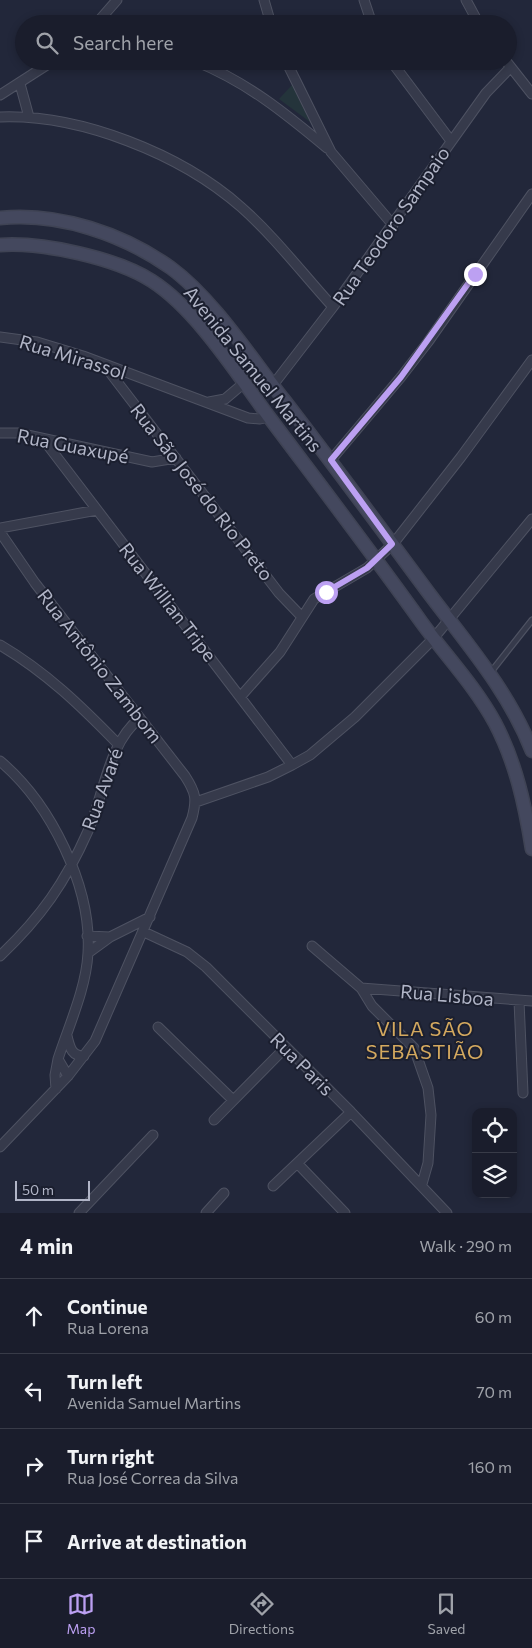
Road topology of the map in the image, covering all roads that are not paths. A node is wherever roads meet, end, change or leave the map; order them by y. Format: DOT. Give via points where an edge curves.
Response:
graph roads {
  1 [pos="117,0"];
  2 [pos="264,0"];
  3 [pos="364,0"];
  4 [pos="466,0"];
  5 [pos="107,15"];
  6 [pos="268,15"];
  7 [pos="369,15"];
  8 [pos="474,15"];
  9 [pos="40,70"];
  10 [pos="215,70"];
  11 [pos="290,70"];
  12 [pos="398,70"];
  13 [pos="503,70"];
  14 [pos="513,70"];
  15 [pos="20,84"];
  16 [pos="532,94"];
  17 [pos="0,95"];
  18 [pos="0,117"];
  19 [pos="29,117"];
  20 [pos="451,140"];
  21 [pos="331,152"];
  22 [pos="532,194"];
  23 [pos="0,218"];
  24 [pos="393,224"];
  25 [pos="0,245"];
  26 [pos="333,307"];
  27 [pos="0,337"];
  28 [pos="532,360"];
  29 [pos="105,366"];
  30 [pos="260,370"];
  31 [pos="244,383"];
  32 [pos="273,385"];
  33 [pos="283,398"];
  34 [pos="206,402"];
  35 [pos="269,416"];
  36 [pos="0,433"];
  37 [pos="43,439"];
  38 [pos="176,458"];
  39 [pos="331,460"];
  40 [pos="97,510"];
  41 [pos="532,518"];
  42 [pos="0,528"];
  43 [pos="0,532"];
  44 [pos="392,544"];
  45 [pos="377,560"];
  46 [pos="302,617"];
  47 [pos="450,620"];
  48 [pos="532,620"];
  49 [pos="433,639"];
  50 [pos="0,645"];
  51 [pos="490,673"];
  52 [pos="241,696"];
  53 [pos="140,718"];
  54 [pos="118,744"];
  55 [pos="532,751"];
  56 [pos="0,761"];
  57 [pos="292,765"];
  58 [pos="196,802"];
  59 [pos="532,849"];
  60 [pos="71,866"];
  61 [pos="150,917"];
  62 [pos="144,932"];
  63 [pos="87,936"];
  64 [pos="110,937"];
  65 [pos="312,946"];
  66 [pos="88,953"];
  67 [pos="0,956"];
  68 [pos="361,988"];
  69 [pos="518,1001"];
  70 [pos="532,1001"];
  71 [pos="158,1027"];
  72 [pos="67,1036"];
  73 [pos="286,1048"];
  74 [pos="84,1056"];
  75 [pos="58,1059"];
  76 [pos="68,1076"];
  77 [pos="56,1089"];
  78 [pos="523,1093"];
  79 [pos="233,1100"];
  80 [pos="351,1112"];
  81 [pos="214,1120"];
  82 [pos="153,1135"];
  83 [pos="0,1147"];
  84 [pos="298,1164"];
  85 [pos="422,1184"];
  86 [pos="273,1186"];
  87 [pos="224,1193"];
  88 [pos="79,1213"];
  89 [pos="206,1213"];
  90 [pos="345,1213"];
  91 [pos="447,1213"];
  1 -- 5 [label="street"];
  2 -- 6 [label="street"];
  3 -- 7 [label="street"];
  4 -- 8 [label="street"];
  9 -- 15 [label="street"];
  10 -- 21 [label="street" via="275,104"];
  11 -- 21 [label="street"];
  12 -- 20 [label="street"];
  13 -- 20 [label="street, Rua Teodoro Sampaio"];
  14 -- 16 [label="street"];
  15 -- 17 [label="street"];
  15 -- 19 [label="street"];
  18 -- 19 [label="street"];
  19 -- 26 [label="street" via="100,131 168,159 201,177 256,221"];
  20 -- 24 [label="street, Rua Teodoro Sampaio"];
  21 -- 24 [label="street"];
  22 -- 39 [label="street" via="407,370"];
  23 -- 30 [label="main road, Avenida Samuel Martins" via="34,217 68,222 114,237 152,256 192,286"];
  24 -- 26 [label="street, Rua Teodoro Sampaio"];
  25 -- 31 [label="main road, Avenida Samuel Martins" via="62,250 140,275 176,301"];
  26 -- 32 [label="street, Rua Teodoro Sampaio"];
  27 -- 29 [label="street, Rua Mirassol" via="37,342"];
  28 -- 44 [label="street"];
  29 -- 34 [label="street, Rua Mirassol"];
  29 -- 38 [label="street, Rua São José do Rio Preto"];
  30 -- 31 [label="main road"];
  30 -- 32 [label="main road, Avenida Samuel Martins"];
  31 -- 34 [label="street" via="225,399"];
  31 -- 35 [label="main road, Avenida Samuel Martins"];
  32 -- 33 [label="main road, Avenida Samuel Martins"];
  33 -- 35 [label="main road"];
  33 -- 39 [label="main road, Avenida Samuel Martins"];
  34 -- 35 [label="street, Rua Mirassol" via="248,418"];
  35 -- 45 [label="main road, Avenida Samuel Martins"];
  36 -- 37 [label="street, Rua Guaxupé"];
  37 -- 38 [label="street, Rua Guaxupé" via="152,462"];
  37 -- 40 [label="street, Rua Willian Tripe"];
  38 -- 46 [label="street, Rua São José do Rio Preto"];
  39 -- 44 [label="main road, Avenida Samuel Martins"];
  40 -- 42 [label="street"];
  40 -- 52 [label="street, Rua Willian Tripe"];
  41 -- 47 [label="street"];
  43 -- 53 [label="street, Rua Antônio Zambom" via="35,583"];
  44 -- 45 [label="street"];
  44 -- 47 [label="main road, Avenida Samuel Martins"];
  45 -- 46 [label="street" via="320,595"];
  45 -- 49 [label="main road, Avenida Samuel Martins"];
  46 -- 52 [label="street" via="280,652"];
  47 -- 49 [label="street"];
  47 -- 51 [label="main road, Avenida Samuel Martins"];
  48 -- 51 [label="lane"];
  49 -- 57 [label="street" via="355,717"];
  49 -- 59 [label="main road, Avenida Samuel Martins" via="495,723 518,781"];
  50 -- 54 [label="street" via="30,662 58,684"];
  51 -- 55 [label="main road, Avenida Samuel Martins"];
  52 -- 57 [label="street, Rua Willian Tripe"];
  53 -- 54 [label="street, Rua Avaré" via="128,727"];
  53 -- 58 [label="street, Rua Antônio Zambom" via="185,776"];
  54 -- 60 [label="street, Rua Avaré" via="88,830"];
  56 -- 60 [label="street, Rua Avaré" via="27,786 55,829"];
  57 -- 58 [label="street" via="268,777"];
  58 -- 61 [label="street"];
  60 -- 63 [label="street, Rua Avaré" via="83,905"];
  60 -- 67 [label="street" via="58,892"];
  61 -- 62 [label="street"];
  61 -- 64 [label="street"];
  62 -- 73 [label="street, Rua Paris" via="188,952"];
  62 -- 74 [label="street" via="95,1041"];
  63 -- 64 [label="street"];
  63 -- 66 [label="street, Rua Avaré"];
  64 -- 66 [label="street"];
  65 -- 68 [label="street"];
  66 -- 72 [label="street, Rua Avaré"];
  68 -- 69 [label="street, Rua Lisboa"];
  68 -- 85 [label="street" via="372,1006 414,1048 428,1088 431,1115 428,1163"];
  69 -- 70 [label="street, Rua Lisboa"];
  69 -- 78 [label="street"];
  71 -- 79 [label="street"];
  72 -- 74 [label="street" via="74,1054"];
  72 -- 75 [label="street, Rua Avaré"];
  73 -- 79 [label="street"];
  73 -- 80 [label="street, Rua Paris"];
  74 -- 76 [label="street"];
  75 -- 76 [label="street"];
  75 -- 77 [label="street, Rua Avaré"];
  76 -- 77 [label="street"];
  77 -- 83 [label="street"];
  79 -- 81 [label="street"];
  80 -- 84 [label="street"];
  80 -- 85 [label="street, Rua Paris"];
  82 -- 88 [label="street"];
  84 -- 86 [label="street"];
  84 -- 90 [label="street"];
  85 -- 91 [label="street, Rua Paris"];
  87 -- 89 [label="street"];
}
